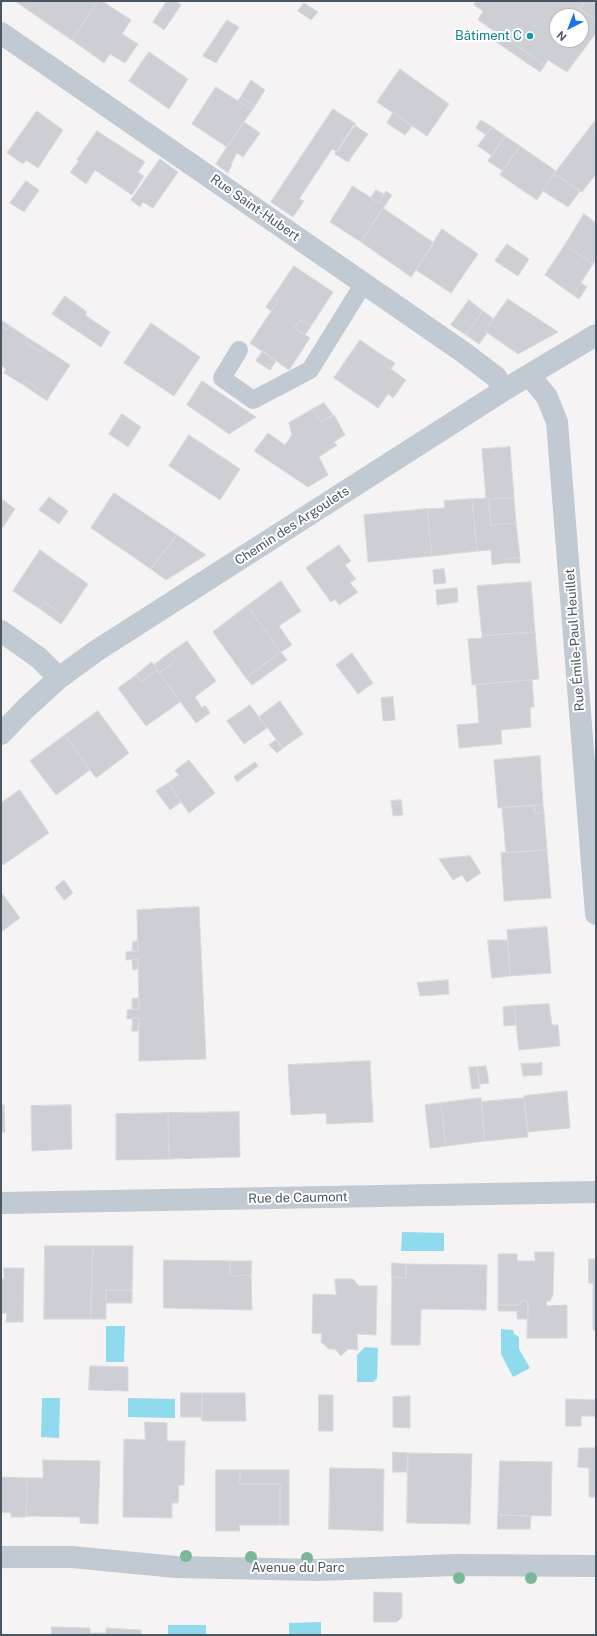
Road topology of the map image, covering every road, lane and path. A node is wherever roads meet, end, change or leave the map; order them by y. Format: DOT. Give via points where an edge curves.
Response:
graph roads {
  1 [pos="1,33"];
  2 [pos="364,284"];
  3 [pos="596,335"];
  4 [pos="238,350"];
  5 [pos="529,375"];
  6 [pos="504,390"];
  7 [pos="1,631"];
  8 [pos="59,678"];
  9 [pos="1,734"];
  10 [pos="596,914"];
  11 [pos="596,1192"];
  12 [pos="1,1203"];
  13 [pos="1,1556"];
  14 [pos="596,1566"];
  1 -- 2 [label="street, Rue Saint-Hubert"];
  2 -- 4 [label="lane" via="310,370 253,400 222,378"];
  2 -- 6 [label="street, Rue Saint-Hubert" via="486,368"];
  3 -- 5 [label="street, Chemin des Argoulets"];
  5 -- 6 [label="street, Chemin des Argoulets"];
  5 -- 10 [label="street, Rue Émile-Paul Heuillet" via="547,397 557,422"];
  6 -- 8 [label="street, Chemin des Argoulets" via="96,651"];
  7 -- 8 [label="street" via="39,658"];
  8 -- 9 [label="street, Chemin des Argoulets"];
  11 -- 12 [label="street, Rue de Caumont"];
  13 -- 14 [label="street, Avenue du Parc" via="72,1557 176,1567 317,1570 456,1565"];
}
